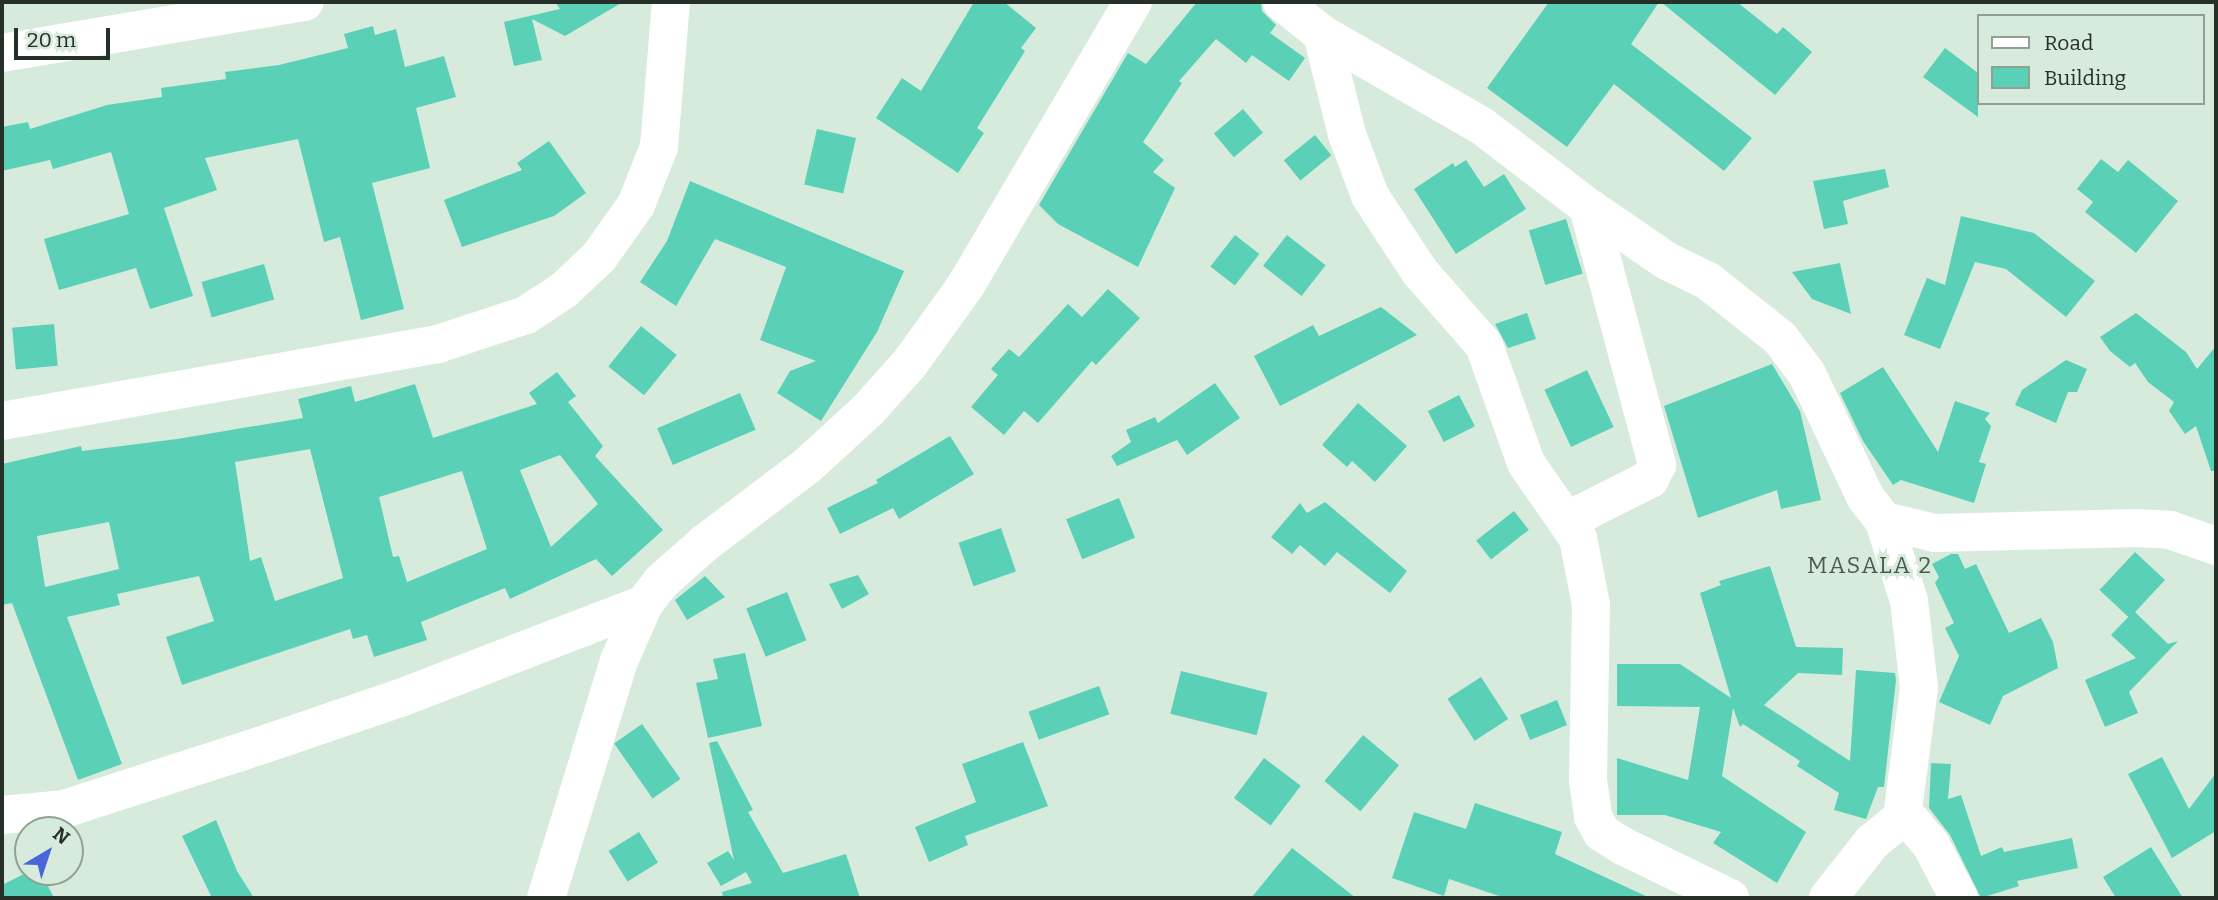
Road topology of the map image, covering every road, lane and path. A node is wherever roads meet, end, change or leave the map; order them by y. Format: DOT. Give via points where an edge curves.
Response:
graph roads {
  1 [pos="305,2"];
  2 [pos="671,2"];
  3 [pos="1133,2"];
  4 [pos="1282,2"];
  5 [pos="1322,34"];
  6 [pos="2,53"];
  7 [pos="1588,207"];
  8 [pos="2,421"];
  9 [pos="1568,520"];
  10 [pos="1884,521"];
  11 [pos="2216,546"];
  12 [pos="644,604"];
  13 [pos="2,815"];
  14 [pos="1902,818"];
  15 [pos="546,898"];
  16 [pos="1730,898"];
  17 [pos="1828,898"];
  18 [pos="1959,898"];
  1 -- 6 [label="street"];
  2 -- 8 [label="street" via="659,147 636,205 599,257 564,290 535,309 438,344"];
  3 -- 12 [label="street" via="966,285 910,363 808,465 705,543 662,581"];
  4 -- 5 [label="street"];
  5 -- 7 [label="street" via="1482,126"];
  5 -- 9 [label="street" via="1347,134 1370,196 1420,272 1484,345 1526,463"];
  7 -- 9 [label="street" via="1657,466 1650,479"];
  7 -- 10 [label="street" via="1667,261 1708,281 1780,338 1807,374 1866,498"];
  9 -- 16 [label="street" via="1578,538 1591,606 1588,780 1593,817 1602,833 1623,846"];
  10 -- 11 [label="street" via="1935,533 2159,529"];
  10 -- 14 [label="street" via="1909,601 1919,688"];
  12 -- 13 [label="street" via="403,697 246,750 64,809"];
  12 -- 15 [label="street" via="619,661"];
  14 -- 17 [label="street" via="1872,842"];
  14 -- 18 [label="street" via="1911,821 1931,845"];
}
